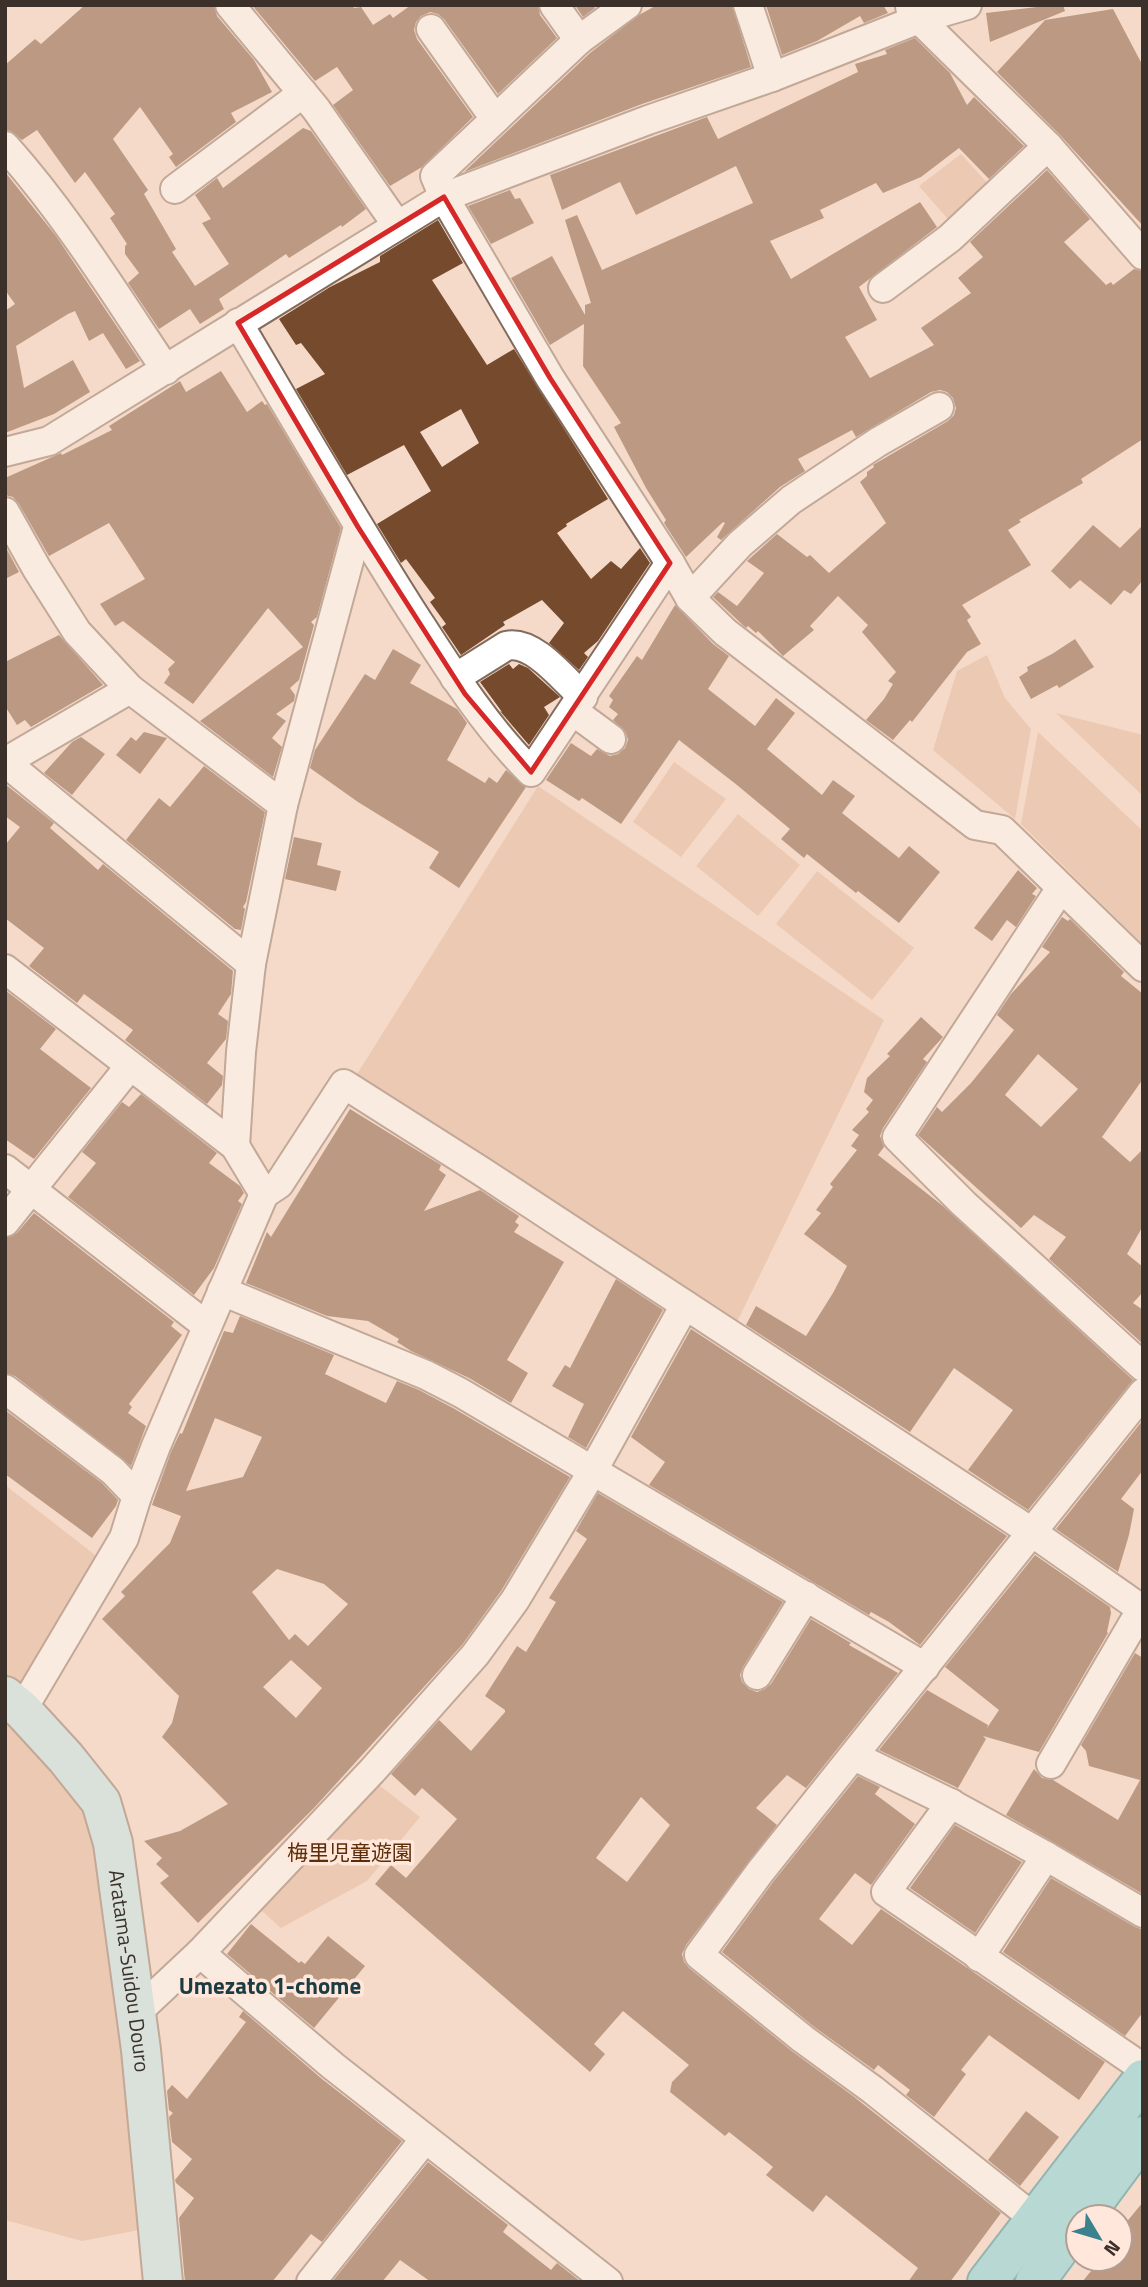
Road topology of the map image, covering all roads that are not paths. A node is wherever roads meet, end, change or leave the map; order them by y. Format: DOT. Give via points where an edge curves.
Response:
graph roads {
  1 [pos="230,5"];
  2 [pos="554,5"];
  3 [pos="627,5"];
  4 [pos="748,5"];
  5 [pos="967,5"];
  6 [pos="913,12"];
  7 [pos="431,29"];
  8 [pos="579,40"];
  9 [pos="772,77"];
  10 [pos="303,93"];
  11 [pos="495,119"];
  12 [pos="5,146"];
  13 [pos="1048,146"];
  14 [pos="15,176"];
  15 [pos="175,189"];
  16 [pos="444,197"];
  17 [pos="397,225"];
  18 [pos="1143,255"];
  19 [pos="883,288"];
  20 [pos="238,323"];
  21 [pos="166,370"];
  22 [pos="939,407"];
  23 [pos="5,452"];
  24 [pos="5,512"];
  25 [pos="358,527"];
  26 [pos="670,563"];
  27 [pos="690,598"];
  28 [pos="455,678"];
  29 [pos="130,689"];
  30 [pos="578,704"];
  31 [pos="611,739"];
  32 [pos="5,762"];
  33 [pos="283,805"];
  34 [pos="1061,888"];
  35 [pos="251,964"];
  36 [pos="1143,967"];
  37 [pos="5,969"];
  38 [pos="130,1066"];
  39 [pos="235,1146"];
  40 [pos="5,1169"];
  41 [pos="31,1189"];
  42 [pos="264,1194"];
  43 [pos="5,1222"];
  44 [pos="222,1291"];
  45 [pos="685,1305"];
  46 [pos="207,1326"];
  47 [pos="1143,1367"];
  48 [pos="5,1389"];
  49 [pos="1143,1393"];
  50 [pos="592,1472"];
  51 [pos="136,1496"];
  52 [pos="1033,1533"];
  53 [pos="806,1596"];
  54 [pos="1142,1610"];
  55 [pos="925,1667"];
  56 [pos="757,1675"];
  57 [pos="14,1703"];
  58 [pos="855,1755"];
  59 [pos="1051,1764"];
  60 [pos="951,1803"];
  61 [pos="1046,1856"];
  62 [pos="1143,1913"];
  63 [pos="200,1953"];
  64 [pos="979,1957"];
  65 [pos="135,2014"];
  66 [pos="1143,2068"];
  67 [pos="1143,2079"];
  68 [pos="1143,2136"];
  69 [pos="425,2139"];
  70 [pos="1093,2203"];
  71 [pos="1035,2219"];
  72 [pos="1064,2242"];
  73 [pos="163,2282"];
  74 [pos="311,2282"];
  75 [pos="608,2282"];
  76 [pos="987,2282"];
  77 [pos="1035,2282"];
  1 -- 10 [label="street"];
  2 -- 8 [label="street"];
  3 -- 8 [label="street"];
  4 -- 9 [label="street"];
  5 -- 6 [label="street"];
  6 -- 9 [label="street"];
  6 -- 13 [label="street"];
  7 -- 11 [label="street"];
  8 -- 11 [label="street"];
  9 -- 16 [label="street"];
  10 -- 15 [label="street"];
  10 -- 17 [label="street"];
  11 -- 16 [label="street" via="435,176"];
  12 -- 14 [label="street"];
  13 -- 18 [label="street"];
  13 -- 19 [label="street" via="950,238"];
  14 -- 21 [label="street" via="88,255"];
  16 -- 17 [label="street"];
  16 -- 26 [label="street" via="550,378"];
  17 -- 20 [label="street"];
  20 -- 21 [label="street"];
  20 -- 25 [label="street"];
  21 -- 23 [label="street" via="49,441"];
  22 -- 27 [label="street" via="791,500 740,544"];
  24 -- 29 [label="street" via="77,632"];
  25 -- 28 [label="street"];
  25 -- 33 [label="street"];
  26 -- 27 [label="street"];
  26 -- 30 [label="street"];
  27 -- 34 [label="street" via="725,632 975,825 1002,830"];
  28 -- 30 [label="street" via="514,644 536,652"];
  28 -- 30 [label="street" via="508,750 531,772"];
  29 -- 32 [label="street"];
  29 -- 33 [label="street"];
  30 -- 31 [label="street"];
  32 -- 35 [label="street"];
  33 -- 35 [label="street"];
  34 -- 36 [label="street"];
  34 -- 47 [label="street" via="897,1137"];
  35 -- 39 [label="street"];
  37 -- 38 [label="street"];
  38 -- 39 [label="street"];
  38 -- 41 [label="street"];
  39 -- 42 [label="street"];
  40 -- 41 [label="street"];
  41 -- 43 [label="street"];
  41 -- 46 [label="street"];
  42 -- 44 [label="street"];
  42 -- 45 [label="street" via="279,1184 344,1084"];
  44 -- 46 [label="street"];
  44 -- 50 [label="street" via="426,1375"];
  45 -- 50 [label="street"];
  45 -- 52 [label="street"];
  46 -- 51 [label="street"];
  48 -- 51 [label="street" via="113,1471"];
  49 -- 52 [label="street"];
  50 -- 53 [label="street"];
  50 -- 63 [label="street" via="515,1600 475,1655"];
  51 -- 57 [label="street" via="124,1538"];
  52 -- 54 [label="street"];
  52 -- 55 [label="street"];
  53 -- 55 [label="street"];
  53 -- 56 [label="street"];
  54 -- 59 [label="street"];
  55 -- 58 [label="street"];
  57 -- 65 [label="main road, Aratama-Suidou Douro" via="101,1802 113,1843"];
  58 -- 60 [label="street"];
  58 -- 71 [label="street" via="699,1955"];
  60 -- 61 [label="street"];
  60 -- 64 [label="street" via="886,1892"];
  61 -- 62 [label="street"];
  61 -- 64 [label="street"];
  63 -- 65 [label="street"];
  63 -- 69 [label="street"];
  64 -- 66 [label="street"];
  65 -- 73 [label="main road, Aratama-Suidou Douro"];
  67 -- 71 [label="main road"];
  68 -- 70 [label="main road"];
  69 -- 74 [label="street"];
  69 -- 75 [label="street"];
  71 -- 76 [label="main road"];
  72 -- 77 [label="main road"];
}
